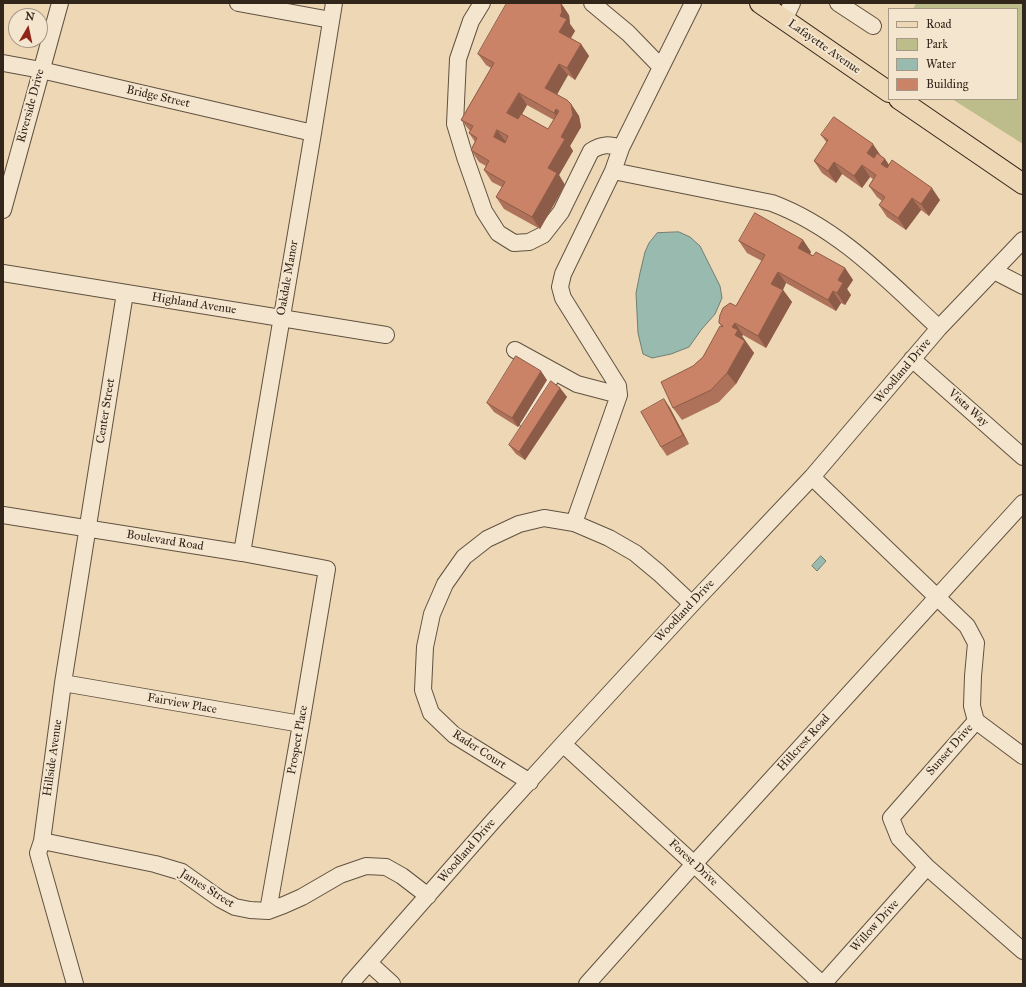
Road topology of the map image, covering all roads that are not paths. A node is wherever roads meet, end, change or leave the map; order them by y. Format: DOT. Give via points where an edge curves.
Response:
graph roads {
  1 [pos="60,3"];
  2 [pos="238,3"];
  3 [pos="334,3"];
  4 [pos="482,3"];
  5 [pos="592,3"];
  6 [pos="692,3"];
  7 [pos="760,3"];
  8 [pos="838,3"];
  9 [pos="788,11"];
  10 [pos="331,20"];
  11 [pos="873,26"];
  12 [pos="3,63"];
  13 [pos="661,66"];
  14 [pos="41,70"];
  15 [pos="888,91"];
  16 [pos="900,100"];
  17 [pos="313,133"];
  18 [pos="621,148"];
  19 [pos="613,171"];
  20 [pos="1023,184"];
  21 [pos="3,210"];
  22 [pos="1023,240"];
  23 [pos="994,271"];
  24 [pos="3,273"];
  25 [pos="1023,286"];
  26 [pos="125,293"];
  27 [pos="281,318"];
  28 [pos="939,328"];
  29 [pos="386,335"];
  30 [pos="515,350"];
  31 [pos="912,359"];
  32 [pos="554,372"];
  33 [pos="619,395"];
  34 [pos="521,432"];
  35 [pos="1023,457"];
  36 [pos="812,477"];
  37 [pos="1023,503"];
  38 [pos="3,515"];
  39 [pos="574,523"];
  40 [pos="87,529"];
  41 [pos="242,553"];
  42 [pos="327,569"];
  43 [pos="937,597"];
  44 [pos="692,604"];
  45 [pos="63,683"];
  46 [pos="976,721"];
  47 [pos="301,724"];
  48 [pos="563,744"];
  49 [pos="1023,756"];
  50 [pos="530,782"];
  51 [pos="42,841"];
  52 [pos="694,864"];
  53 [pos="927,867"];
  54 [pos="428,896"];
  55 [pos="268,911"];
  56 [pos="1023,951"];
  57 [pos="369,963"];
  58 [pos="75,984"];
  59 [pos="350,984"];
  60 [pos="392,984"];
  61 [pos="587,984"];
  62 [pos="823,984"];
  1 -- 14 [label="street, Riverside Drive"];
  2 -- 10 [label="street"];
  3 -- 10 [label="street, Oakdale Manor"];
  4 -- 18 [label="street" via="471,21 458,59 455,124 484,210 498,233 514,243 529,242 543,234 561,212 591,152 600,146 612,145"];
  5 -- 13 [label="street" via="628,33"];
  6 -- 13 [label="street"];
  7 -- 9 [label="main road, Lafayette Avenue"];
  8 -- 11 [label="street"];
  9 -- 15 [label="main road, Lafayette Avenue"];
  10 -- 17 [label="street, Oakdale Manor"];
  12 -- 14 [label="street, Bridge Street"];
  13 -- 18 [label="street"];
  14 -- 17 [label="street, Bridge Street"];
  14 -- 21 [label="street, Riverside Drive"];
  16 -- 20 [label="main road"];
  17 -- 27 [label="street, Oakdale Manor"];
  18 -- 19 [label="street"];
  19 -- 28 [label="street" via="772,202 794,211 825,229 855,252"];
  19 -- 33 [label="street" via="563,274 560,287 563,298 618,386"];
  22 -- 23 [label="street, Woodland Drive"];
  23 -- 25 [label="street"];
  23 -- 28 [label="street, Woodland Drive"];
  24 -- 26 [label="street, Highland Avenue"];
  26 -- 27 [label="street, Highland Avenue"];
  26 -- 40 [label="street, Center Street"];
  27 -- 29 [label="street, Highland Avenue"];
  27 -- 41 [label="street, Oakdale Manor"];
  28 -- 31 [label="street, Woodland Drive"];
  30 -- 32 [label="street"];
  31 -- 35 [label="street, Vista Way"];
  31 -- 36 [label="street, Woodland Drive"];
  32 -- 33 [label="street" via="577,384"];
  32 -- 34 [label="street"];
  33 -- 39 [label="street"];
  36 -- 43 [label="street, Sunset Drive"];
  36 -- 44 [label="street, Woodland Drive"];
  37 -- 43 [label="street, Hillcrest Road"];
  38 -- 40 [label="street, Boulevard Road"];
  39 -- 44 [label="street, Rader Court" via="635,553"];
  39 -- 50 [label="street, Rader Court" via="544,518 519,524 487,539 464,557 445,584 432,614 424,647 423,690 432,713 454,734"];
  40 -- 41 [label="street, Boulevard Road"];
  40 -- 45 [label="street, Hillside Avenue"];
  41 -- 42 [label="street, Boulevard Road"];
  42 -- 47 [label="street, Prospect Place"];
  43 -- 46 [label="street, Sunset Drive" via="967,626 976,643 972,706"];
  43 -- 52 [label="street, Hillcrest Road"];
  44 -- 48 [label="street, Woodland Drive"];
  45 -- 47 [label="street, Fairview Place"];
  45 -- 51 [label="street, Hillside Avenue"];
  46 -- 49 [label="street"];
  46 -- 53 [label="street, Sunset Drive" via="891,818 899,838"];
  47 -- 55 [label="street, Prospect Place"];
  48 -- 50 [label="street, Woodland Drive"];
  48 -- 52 [label="street, Forest Drive"];
  50 -- 54 [label="street, Woodland Drive"];
  51 -- 55 [label="street, James Street" via="182,872 235,907"];
  51 -- 58 [label="street, Hillside Avenue" via="38,853"];
  52 -- 61 [label="street, Hillcrest Road"];
  52 -- 62 [label="street, Forest Drive"];
  53 -- 56 [label="street, Sunset Drive"];
  53 -- 62 [label="street, Willow Drive"];
  54 -- 55 [label="street, James Street" via="386,867 366,866 340,875 302,897"];
  54 -- 57 [label="street, Woodland Drive"];
  57 -- 59 [label="street, Woodland Drive"];
  57 -- 60 [label="street"];
}
